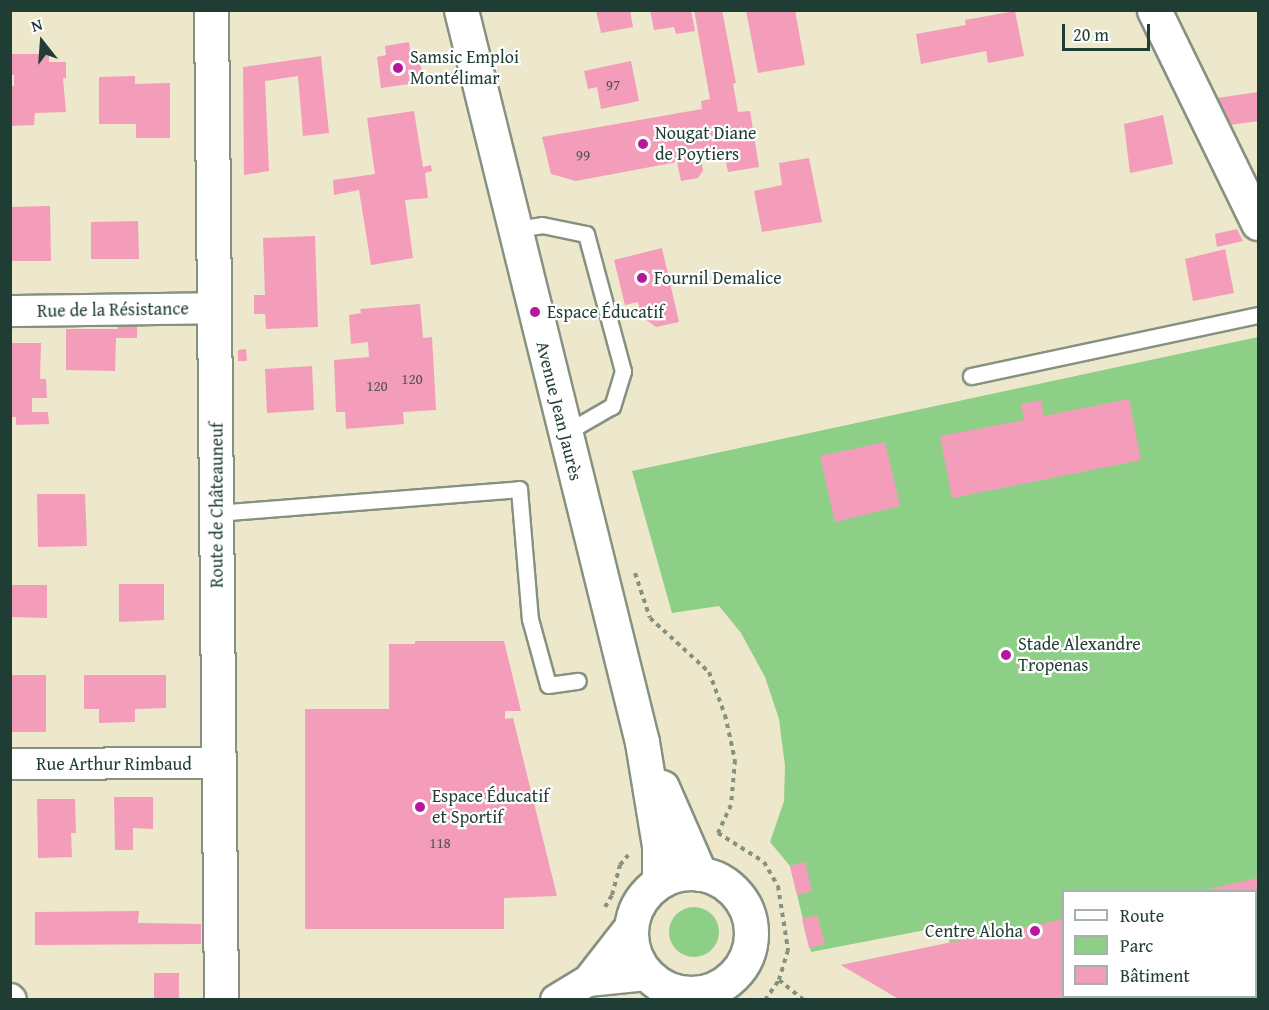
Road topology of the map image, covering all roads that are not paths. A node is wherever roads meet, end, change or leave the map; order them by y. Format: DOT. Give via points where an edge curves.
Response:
graph roads {
  1 [pos="211,10"];
  2 [pos="461,10"];
  3 [pos="1154,10"];
  4 [pos="1251,192"];
  5 [pos="1258,224"];
  6 [pos="515,228"];
  7 [pos="215,308"];
  8 [pos="10,311"];
  9 [pos="1258,315"];
  10 [pos="971,376"];
  11 [pos="565,433"];
  12 [pos="217,513"];
  13 [pos="578,681"];
  14 [pos="642,742"];
  15 [pos="218,763"];
  16 [pos="10,764"];
  17 [pos="700,873"];
  18 [pos="659,882"];
  19 [pos="631,926"];
  20 [pos="588,981"];
  21 [pos="668,991"];
  22 [pos="726,991"];
  23 [pos="221,999"];
  24 [pos="556,999"];
  1 -- 7 [label="main road, Route de Châteauneuf"];
  2 -- 6 [label="main road, Avenue Jean Jaurès"];
  3 -- 4 [label="main road"];
  4 -- 5 [label="main road"];
  6 -- 11 [label="main road, Avenue Jean Jaurès"];
  6 -- 11 [label="lane" via="542,225 586,234 623,371 612,406"];
  7 -- 8 [label="street, Rue de la Résistance"];
  7 -- 12 [label="main road, Route de Châteauneuf"];
  9 -- 10 [label="lane"];
  11 -- 14 [label="main road, Avenue Jean Jaurès"];
  12 -- 13 [label="lane" via="519,489 530,620 548,685"];
  12 -- 15 [label="main road, Route de Châteauneuf"];
  14 -- 17 [label="main road, Avenue Jean Jaurès"];
  14 -- 18 [label="main road, Avenue Jean Jaurès" via="659,846"];
  15 -- 16 [label="street, Rue Arthur Rimbaud"];
  15 -- 23 [label="main road, Route de Châteauneuf"];
  17 -- 18 [label="main road" via="676,875"];
  17 -- 22 [label="main road" via="729,885 750,916 752,935 748,953"];
  18 -- 19 [label="main road" via="635,909"];
  19 -- 20 [label="street"];
  19 -- 21 [label="main road" via="637,962"];
  20 -- 21 [label="street"];
  20 -- 24 [label="street"];
  21 -- 22 [label="main road"];
}
